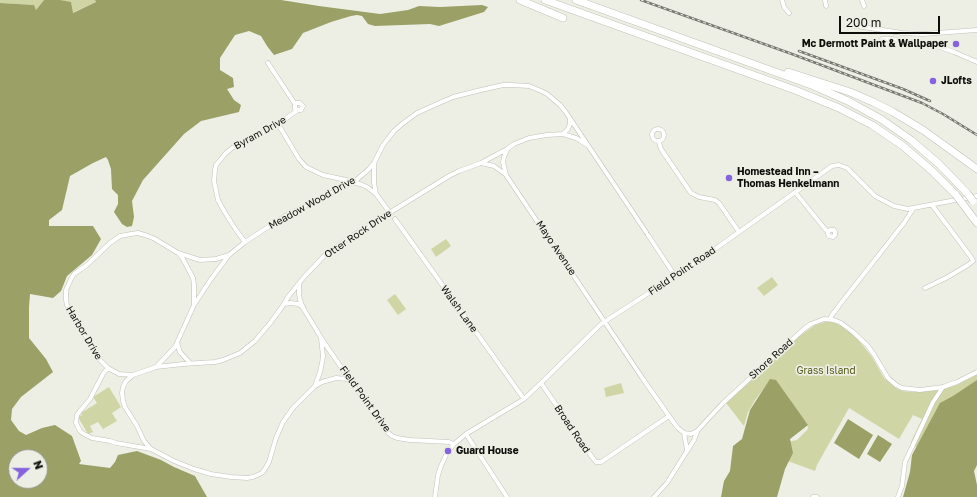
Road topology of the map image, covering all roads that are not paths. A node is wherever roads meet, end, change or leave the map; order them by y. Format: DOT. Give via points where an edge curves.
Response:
graph roads {
  1 [pos="520,0"];
  2 [pos="545,0"];
  3 [pos="576,0"];
  4 [pos="782,0"];
  5 [pos="825,0"];
  6 [pos="862,0"];
  7 [pos="826,6"];
  8 [pos="864,6"];
  9 [pos="789,13"];
  10 [pos="563,18"];
  11 [pos="850,25"];
  12 [pos="977,30"];
  13 [pos="882,39"];
  14 [pos="704,46"];
  15 [pos="977,62"];
  16 [pos="268,63"];
  17 [pos="749,78"];
  18 [pos="296,104"];
  19 [pos="298,110"];
  20 [pos="850,114"];
  21 [pos="570,118"];
  22 [pos="278,124"];
  23 [pos="563,134"];
  24 [pos="658,142"];
  25 [pos="587,145"];
  26 [pos="507,149"];
  27 [pos="374,163"];
  28 [pos="481,163"];
  29 [pos="977,169"];
  30 [pos="506,175"];
  31 [pos="354,182"];
  32 [pos="795,192"];
  33 [pos="376,194"];
  34 [pos="976,201"];
  35 [pos="932,205"];
  36 [pos="913,209"];
  37 [pos="390,213"];
  38 [pos="395,219"];
  39 [pos="977,223"];
  40 [pos="739,232"];
  41 [pos="828,232"];
  42 [pos="245,242"];
  43 [pos="178,253"];
  44 [pos="229,255"];
  45 [pos="675,276"];
  46 [pos="299,283"];
  47 [pos="926,288"];
  48 [pos="284,304"];
  49 [pos="194,305"];
  50 [pos="303,308"];
  51 [pos="830,319"];
  52 [pos="605,322"];
  53 [pos="321,336"];
  54 [pos="177,342"];
  55 [pos="191,364"];
  56 [pos="156,367"];
  57 [pos="108,368"];
  58 [pos="977,372"];
  59 [pos="133,375"];
  60 [pos="352,381"];
  61 [pos="541,383"];
  62 [pos="314,386"];
  63 [pos="942,387"];
  64 [pos="524,398"];
  65 [pos="669,416"];
  66 [pos="697,431"];
  67 [pos="684,433"];
  68 [pos="466,434"];
  69 [pos="454,444"];
  70 [pos="151,450"];
  71 [pos="687,450"];
  72 [pos="435,497"];
  73 [pos="507,497"];
  74 [pos="654,497"];
  75 [pos="813,497"];
  76 [pos="817,497"];
  77 [pos="898,497"];
  1 -- 10 [label="highway"];
  2 -- 20 [label="highway" via="812,97"];
  3 -- 14 [label="highway"];
  4 -- 9 [label="street"];
  5 -- 7 [label="street"];
  6 -- 8 [label="street"];
  11 -- 12 [label="street" via="923,34"];
  13 -- 15 [label="street" via="892,38 940,47"];
  14 -- 29 [label="highway" via="834,86 873,102 913,123"];
  14 -- 34 [label="highway, bridge" via="826,91 864,109 891,125 921,148"];
  16 -- 18 [label="street"];
  17 -- 20 [label="highway"];
  18 -- 19 [label="street, Byram Drive" via="295,108"];
  18 -- 19 [label="street, Byram Drive" via="302,104 303,108"];
  19 -- 22 [label="street, Byram Drive"];
  20 -- 39 [label="highway, bridge" via="903,146 931,170"];
  21 -- 23 [label="street" via="568,129"];
  21 -- 25 [label="street, Meadow Wood Drive"];
  21 -- 27 [label="street, Meadow Wood Drive" via="554,100 529,86 503,85 481,90 453,97 414,115 394,131"];
  22 -- 31 [label="street" via="306,166 323,175"];
  22 -- 42 [label="street, Byram Drive" via="232,148 219,160 215,170 214,181 218,200"];
  23 -- 25 [label="street, Otter Rock Drive"];
  23 -- 26 [label="street, Otter Rock Drive" via="529,138"];
  24 -- 40 [label="street" via="691,193 719,203"];
  25 -- 45 [label="street, Meadow Wood Drive"];
  26 -- 28 [label="street, Otter Rock Drive"];
  26 -- 30 [label="street" via="504,157"];
  27 -- 31 [label="street, Meadow Wood Drive"];
  27 -- 33 [label="street"];
  28 -- 30 [label="street, Mayo Avenue" via="494,166"];
  28 -- 37 [label="street, Otter Rock Drive" via="449,176"];
  30 -- 52 [label="street, Mayo Avenue"];
  31 -- 33 [label="street"];
  31 -- 42 [label="street, Meadow Wood Drive" via="285,216"];
  32 -- 36 [label="street, Field Point Road" via="826,169 839,165 846,168 875,196 902,208"];
  32 -- 40 [label="street, Field Point Road"];
  32 -- 41 [label="street"];
  33 -- 37 [label="street"];
  34 -- 35 [label="street, Field Point Road"];
  35 -- 36 [label="street, Field Point Road"];
  35 -- 47 [label="street" via="972,261"];
  36 -- 51 [label="street"];
  37 -- 46 [label="street, Otter Rock Drive" via="332,250"];
  38 -- 64 [label="street, Walsh Lane"];
  40 -- 45 [label="street, Field Point Road"];
  42 -- 44 [label="street, Meadow Wood Drive"];
  43 -- 44 [label="street, Harbor Drive" via="200,260"];
  43 -- 49 [label="street, Harbor Drive" via="192,278"];
  43 -- 57 [label="street, Harbor Drive" via="148,236 127,234 110,243 74,274 66,290 67,306 100,360"];
  44 -- 49 [label="street, Meadow Wood Drive"];
  45 -- 52 [label="street, Field Point Road"];
  46 -- 48 [label="street, Otter Rock Drive"];
  46 -- 50 [label="street, Field Point Drive"];
  48 -- 50 [label="street" via="298,304"];
  48 -- 55 [label="street, Otter Rock Drive" via="255,342 244,350 223,360"];
  49 -- 54 [label="street, Meadow Wood Drive"];
  50 -- 53 [label="street, Field Point Drive"];
  51 -- 63 [label="street" via="841,323 858,337 896,385 914,390"];
  51 -- 66 [label="street, Shore Road" via="818,321 804,328 723,402"];
  52 -- 61 [label="street, Field Point Road"];
  52 -- 65 [label="street"];
  53 -- 60 [label="street, Field Point Drive"];
  53 -- 62 [label="street" via="323,356"];
  54 -- 55 [label="street" via="180,352"];
  54 -- 56 [label="street, Meadow Wood Drive"];
  55 -- 56 [label="street, Otter Rock Drive"];
  56 -- 59 [label="street"];
  57 -- 59 [label="street, Harbor Drive" via="119,374"];
  57 -- 70 [label="street" via="102,374 90,399 77,415 78,428 92,438"];
  58 -- 63 [label="street"];
  59 -- 70 [label="street" via="123,387 123,401"];
  60 -- 62 [label="street" via="336,378"];
  60 -- 69 [label="street, Field Point Drive" via="392,436"];
  61 -- 64 [label="street, Field Point Road"];
  61 -- 65 [label="street, Broad Road" via="596,462 601,462"];
  62 -- 70 [label="street" via="293,408 284,422 268,465 262,473 253,477 209,473"];
  63 -- 77 [label="street" via="905,462"];
  64 -- 68 [label="street, Field Point Road"];
  65 -- 67 [label="street"];
  66 -- 67 [label="street" via="691,434"];
  66 -- 71 [label="street, Shore Road"];
  67 -- 71 [label="street"];
  68 -- 69 [label="street, Field Point Road"];
  68 -- 73 [label="street"];
  69 -- 72 [label="street, Field Point Road" via="441,466"];
  71 -- 74 [label="street, Shore Road" via="667,482"];
  75 -- 76 [label="street"];
}
